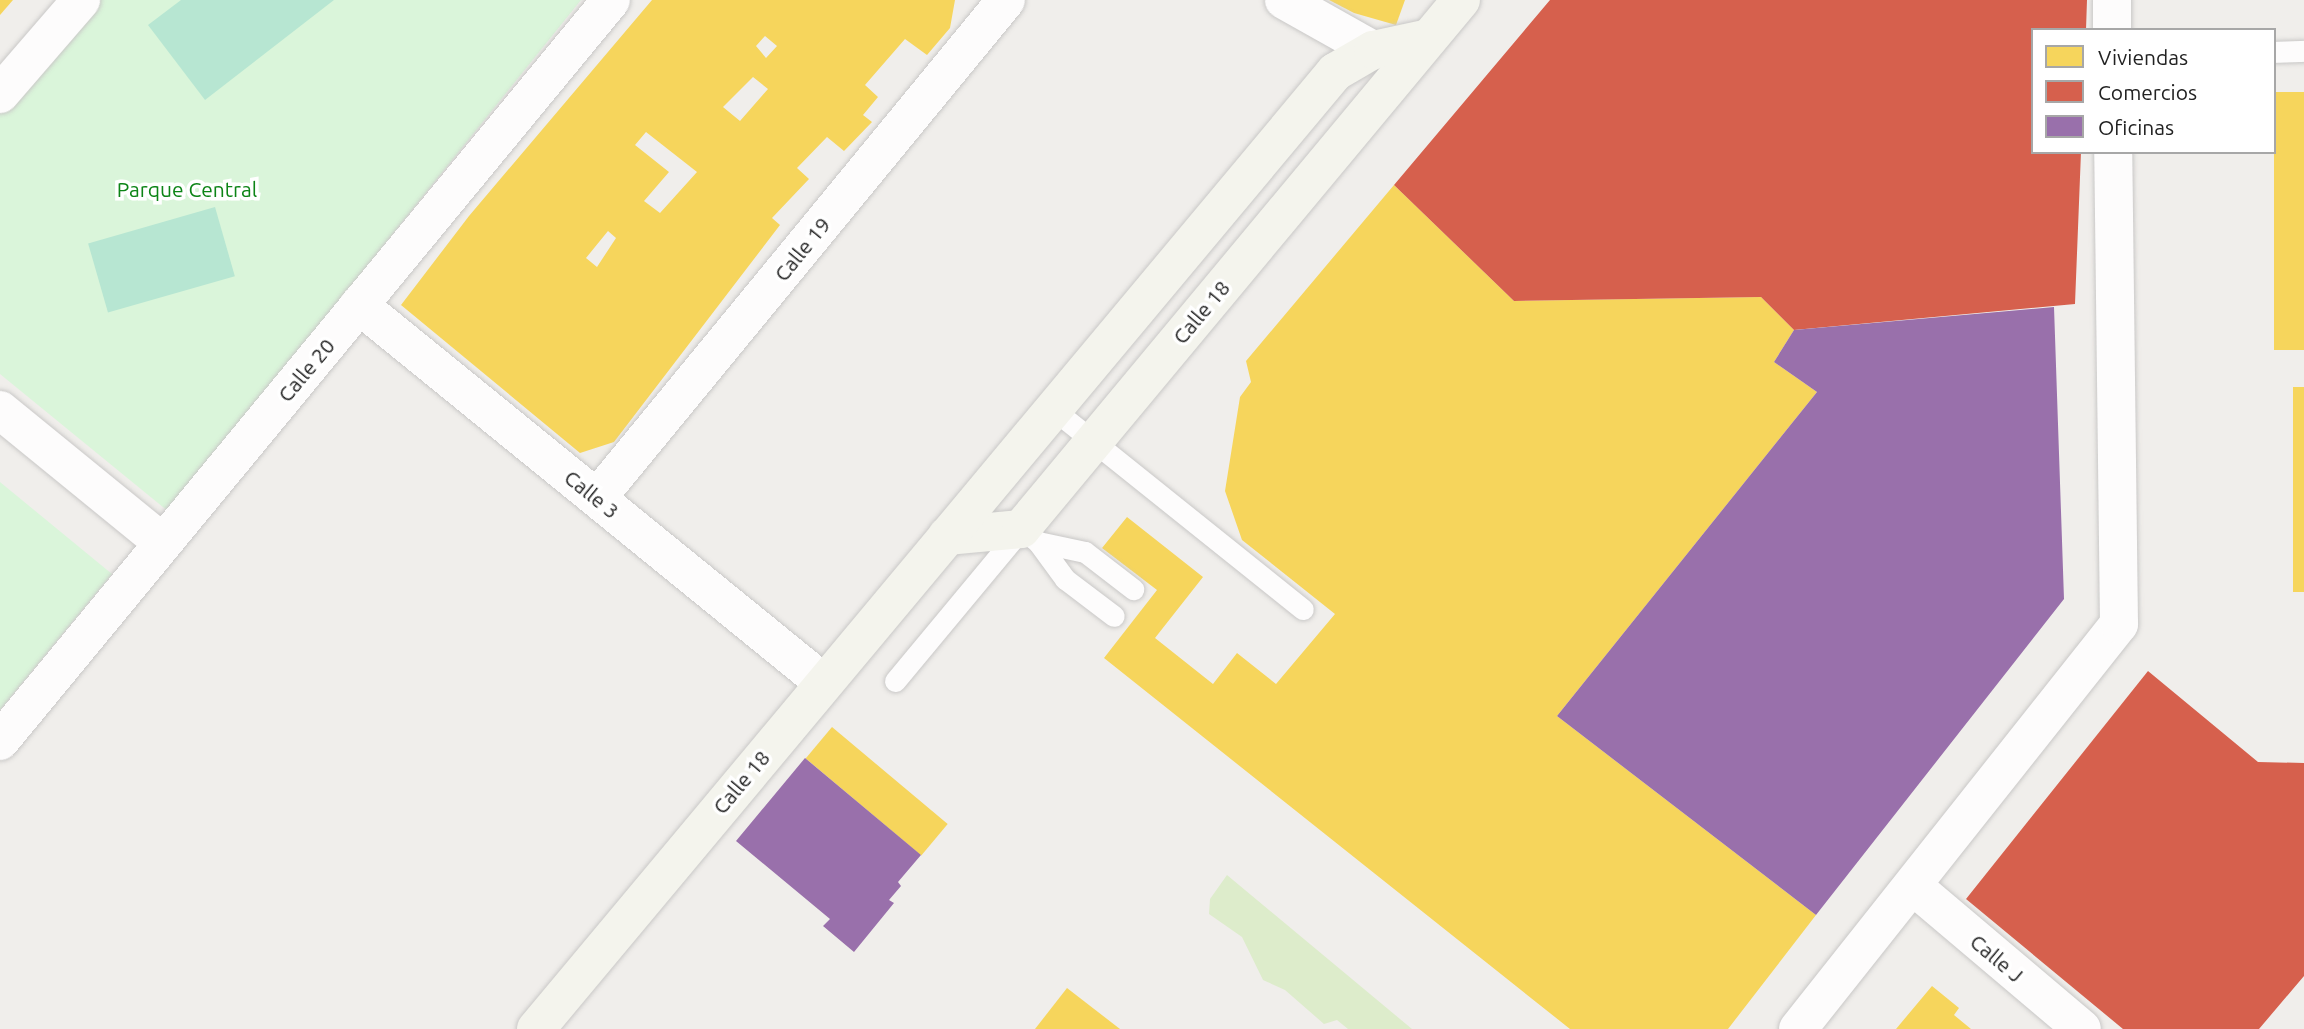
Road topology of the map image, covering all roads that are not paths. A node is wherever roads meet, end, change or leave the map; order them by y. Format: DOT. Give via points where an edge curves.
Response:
graph roads {
  1 [pos="81,0"];
  2 [pos="611,0"];
  3 [pos="1006,0"];
  4 [pos="1284,0"];
  5 [pos="1461,0"];
  6 [pos="2112,0"];
  7 [pos="2112,28"];
  8 [pos="1429,38"];
  9 [pos="1373,50"];
  10 [pos="2276,51"];
  11 [pos="2304,51"];
  12 [pos="0,94"];
  13 [pos="2113,154"];
  14 [pos="359,305"];
  15 [pos="1053,409"];
  16 [pos="0,410"];
  17 [pos="1093,441"];
  18 [pos="597,498"];
  19 [pos="947,536"];
  20 [pos="1029,536"];
  21 [pos="163,543"];
  22 [pos="1133,589"];
  23 [pos="1303,609"];
  24 [pos="1114,616"];
  25 [pos="895,681"];
  26 [pos="824,683"];
  27 [pos="0,741"];
  28 [pos="1913,887"];
  29 [pos="536,1029"];
  30 [pos="1798,1029"];
  31 [pos="2082,1029"];
  1 -- 12 [label="street"];
  2 -- 14 [label="street, Calle 20"];
  3 -- 18 [label="street, Calle 19"];
  4 -- 9 [label="street"];
  5 -- 8 [label="street, Calle 18"];
  6 -- 7 [label="street"];
  8 -- 9 [label="street, Calle 18"];
  8 -- 17 [label="street, Calle 18"];
  9 -- 15 [label="street, Calle 18" via="1335,72"];
  10 -- 11 [label="lane"];
  13 -- 28 [label="street" via="2119,624"];
  14 -- 18 [label="street, Calle 3"];
  14 -- 21 [label="street, Calle 20"];
  15 -- 17 [label="lane"];
  15 -- 19 [label="street, Calle 18"];
  16 -- 21 [label="street"];
  17 -- 20 [label="street, Calle 18"];
  17 -- 23 [label="lane"];
  18 -- 26 [label="street, Calle 3"];
  19 -- 20 [label="street"];
  19 -- 26 [label="street, Calle 18"];
  20 -- 22 [label="lane" via="1085,552"];
  20 -- 24 [label="lane" via="1065,579"];
  20 -- 25 [label="lane"];
  21 -- 27 [label="street, Calle 20"];
  26 -- 29 [label="street, Calle 18"];
  28 -- 30 [label="street"];
  28 -- 31 [label="street, Calle J"];
}
